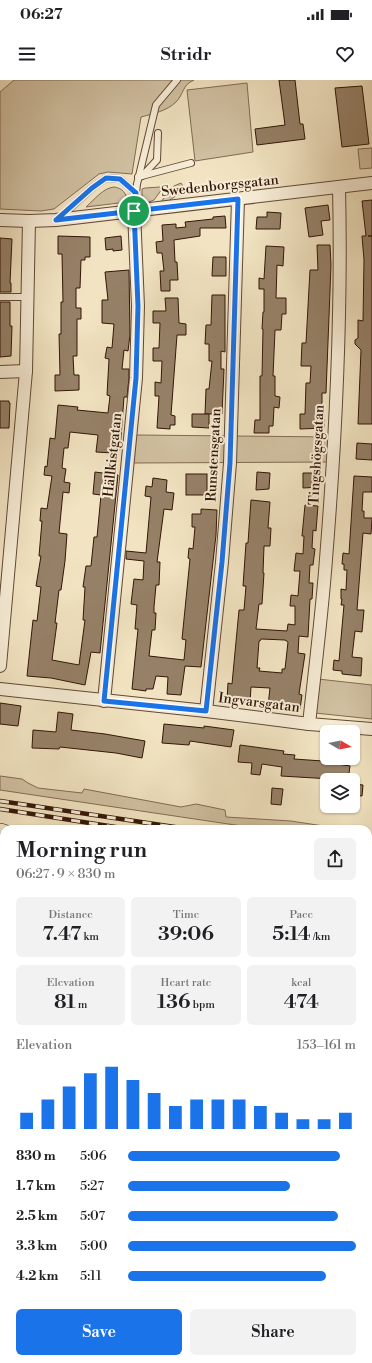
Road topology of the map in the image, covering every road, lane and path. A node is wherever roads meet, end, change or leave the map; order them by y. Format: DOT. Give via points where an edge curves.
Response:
graph roads {
  1 [pos="177,80"];
  2 [pos="158,133"];
  3 [pos="191,163"];
  4 [pos="140,177"];
  5 [pos="372,183"];
  6 [pos="339,187"];
  7 [pos="136,193"];
  8 [pos="238,199"];
  9 [pos="134,211"];
  10 [pos="0,220"];
  11 [pos="56,220"];
  12 [pos="29,221"];
  13 [pos="0,297"];
  14 [pos="27,297"];
  15 [pos="0,372"];
  16 [pos="26,372"];
  17 [pos="5,541"];
  18 [pos="0,666"];
  19 [pos="0,689"];
  20 [pos="104,701"];
  21 [pos="206,711"];
  22 [pos="309,724"];
  23 [pos="372,729"];
  1 -- 4 [label="lane" via="156,105"];
  2 -- 4 [label="lane" via="157,160"];
  3 -- 4 [label="lane"];
  4 -- 7 [label="lane"];
  5 -- 6 [label="street, Swedenborgsgatan"];
  6 -- 8 [label="street, Swedenborgsgatan"];
  6 -- 22 [label="street, Tingshögsgatan" via="339,310 333,462"];
  7 -- 9 [label="lane"];
  7 -- 11 [label="lane" via="120,179 106,178"];
  8 -- 9 [label="street, Swedenborgsgatan"];
  8 -- 21 [label="street, Runstensgatan" via="230,463"];
  9 -- 11 [label="street, Swedenborgsgatan"];
  9 -- 20 [label="street, Hällkistgatan" via="138,306 136,378"];
  10 -- 12 [label="street, Swedenborgsgatan"];
  11 -- 12 [label="street, Swedenborgsgatan"];
  12 -- 14 [label="street"];
  13 -- 14 [label="lane"];
  14 -- 16 [label="street"];
  15 -- 16 [label="street"];
  16 -- 17 [label="street"];
  17 -- 18 [label="street"];
  19 -- 20 [label="street, Ingvarsgatan"];
  20 -- 21 [label="street, Ingvarsgatan"];
  21 -- 22 [label="street, Ingvarsgatan"];
  22 -- 23 [label="street, Ingvarsgatan"];
}
